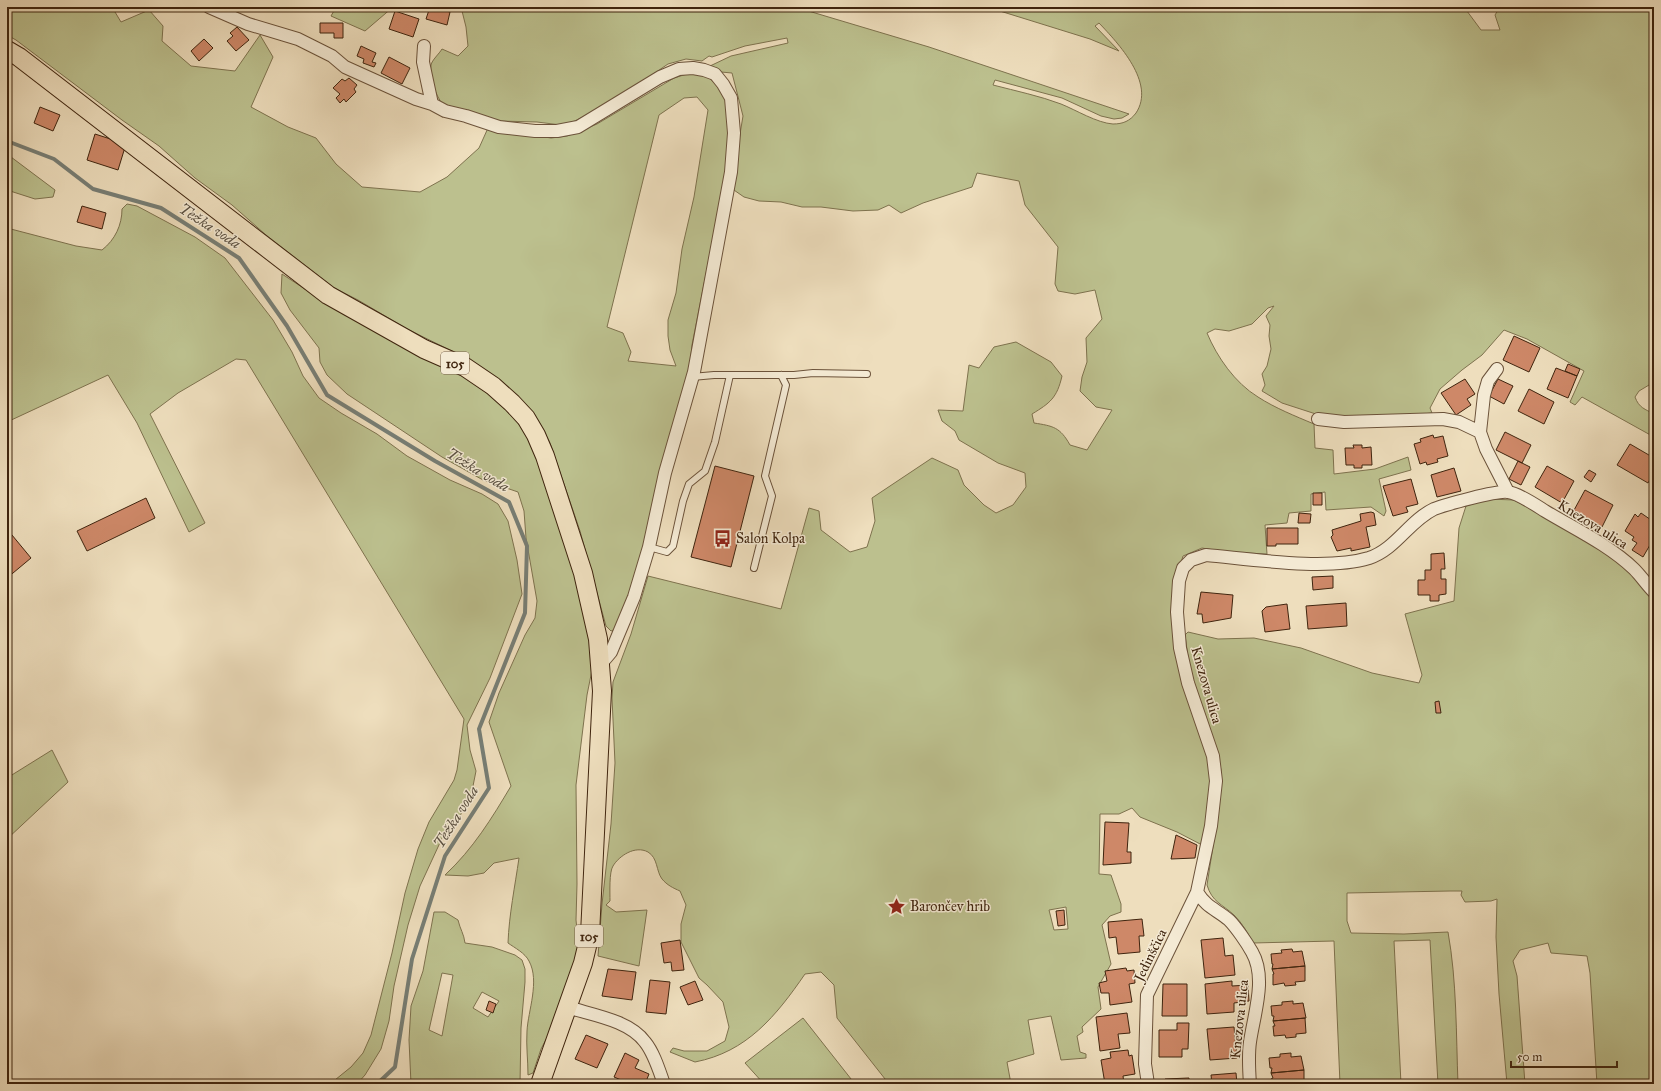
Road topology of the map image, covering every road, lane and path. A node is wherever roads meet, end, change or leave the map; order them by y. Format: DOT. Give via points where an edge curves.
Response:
graph roads {
  1 [pos="209,7"];
  2 [pos="424,46"];
  3 [pos="7,50"];
  4 [pos="432,104"];
  5 [pos="1497,369"];
  6 [pos="867,374"];
  7 [pos="730,375"];
  8 [pos="781,375"];
  9 [pos="692,377"];
  10 [pos="1318,419"];
  11 [pos="1480,432"];
  12 [pos="1508,492"];
  13 [pos="649,547"];
  14 [pos="754,568"];
  15 [pos="1654,592"];
  16 [pos="600,665"];
  17 [pos="1198,892"];
  18 [pos="567,1007"];
  19 [pos="540,1084"];
  20 [pos="664,1084"];
  21 [pos="1148,1084"];
  22 [pos="1250,1084"];
  1 -- 4 [label="street" via="248,24 298,39 332,56 345,67"];
  2 -- 4 [label="street" via="423,62"];
  3 -- 16 [label="main road, 105" via="161,165 328,295 424,349 465,367 512,403 526,418 546,456 583,574 598,639"];
  4 -- 9 [label="street" via="445,111 499,127 557,132 578,127 660,77 679,69 692,68 715,74 731,98 734,133 730,172"];
  5 -- 11 [label="street" via="1488,381 1484,395"];
  6 -- 8 [label="lane"];
  7 -- 8 [label="lane"];
  7 -- 9 [label="lane"];
  7 -- 13 [label="lane" via="715,442 705,471 689,484 673,546 667,552"];
  8 -- 14 [label="lane" via="786,385 765,476 772,496"];
  9 -- 13 [label="street" via="665,473"];
  10 -- 11 [label="street" via="1344,422 1443,419 1459,422"];
  11 -- 12 [label="street"];
  12 -- 15 [label="street, Knezova ulica" via="1525,499 1616,554 1634,569"];
  12 -- 17 [label="street, Knezova ulica" via="1435,509 1420,517 1382,552 1368,558 1314,564 1206,555 1190,560 1183,568 1179,581 1180,648 1188,682 1213,756 1216,781 1211,826"];
  13 -- 16 [label="street" via="621,629 611,652"];
  16 -- 18 [label="main road, 105" via="602,691 590,934 583,963"];
  17 -- 21 [label="street, Jedinščica" via="1147,995 1145,1064"];
  17 -- 22 [label="street, Knezova ulica" via="1204,902 1229,921 1253,953 1259,975 1250,1043"];
  18 -- 19 [label="main road, 105"];
  18 -- 20 [label="street" via="624,1024 636,1032 646,1042"];
}
